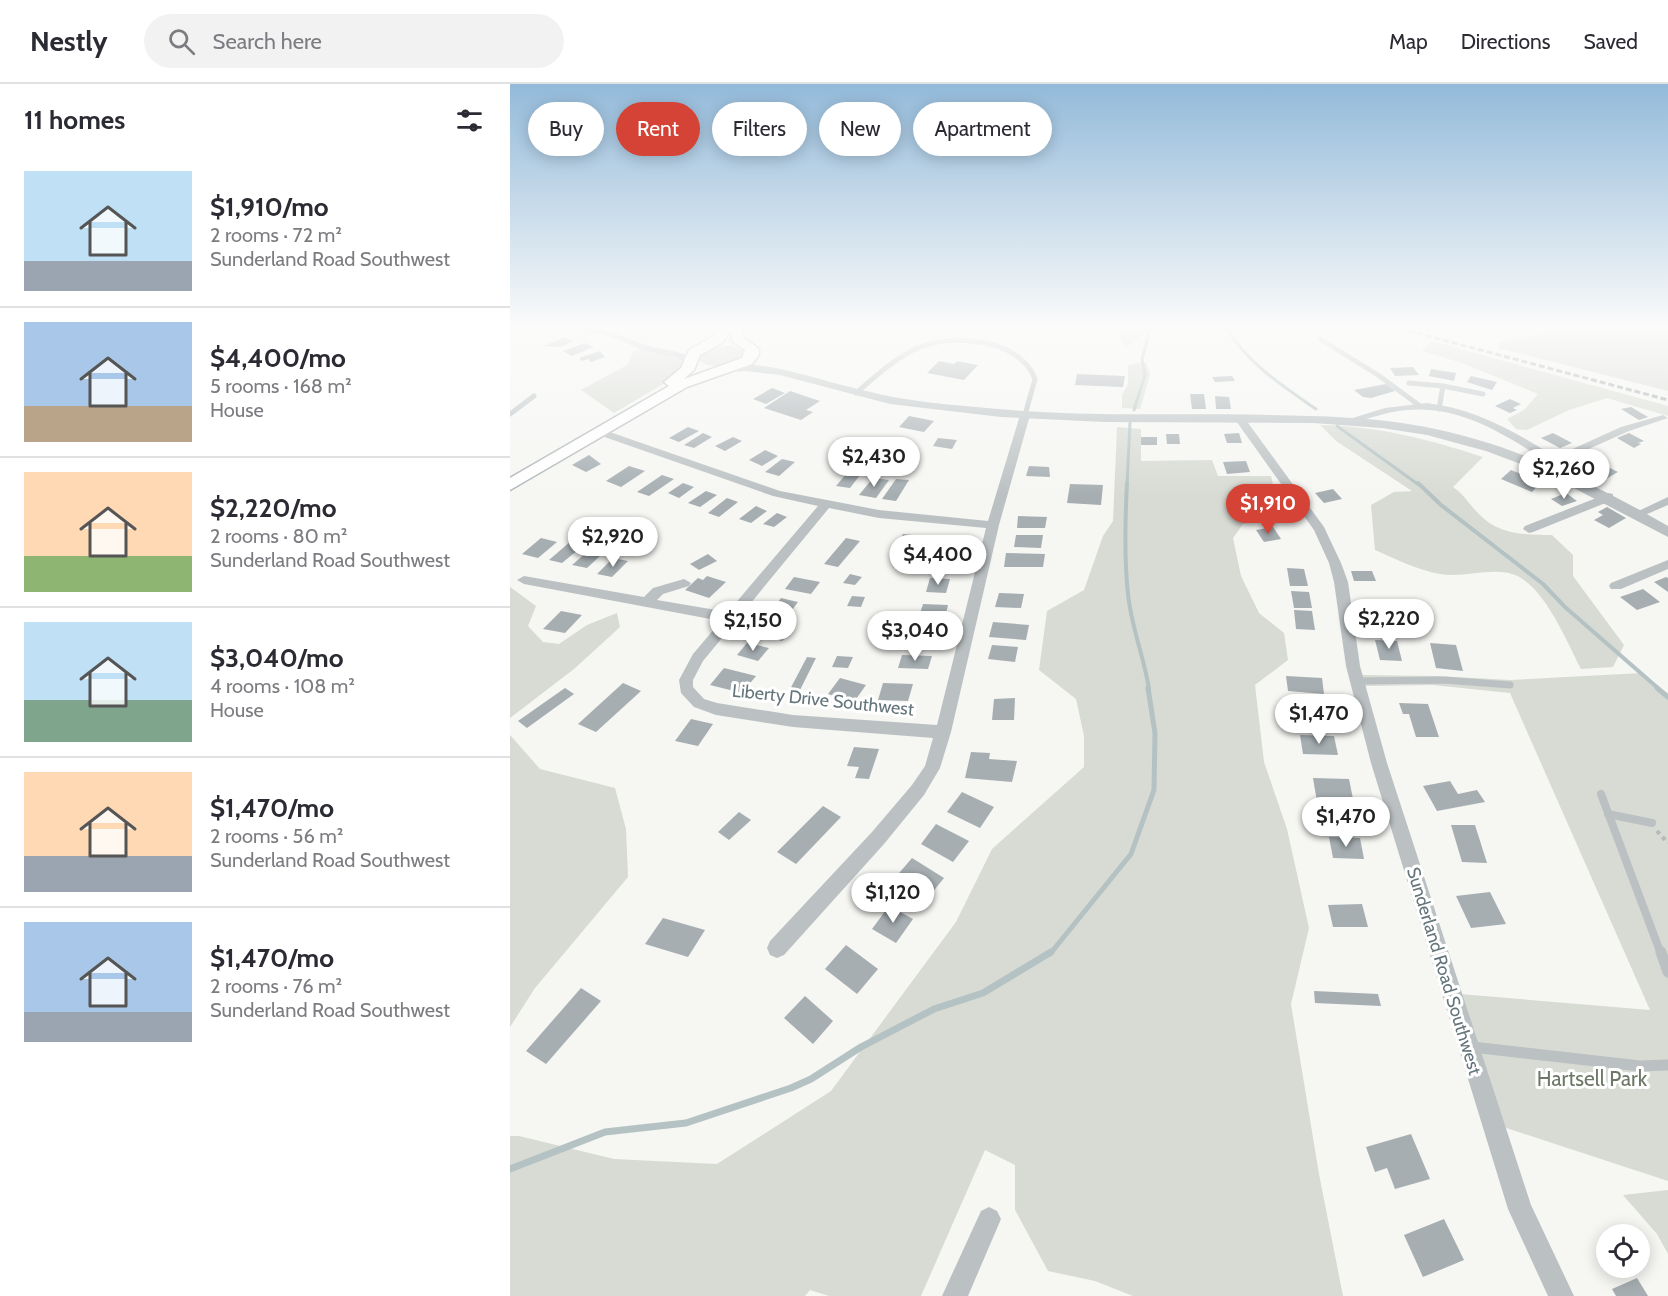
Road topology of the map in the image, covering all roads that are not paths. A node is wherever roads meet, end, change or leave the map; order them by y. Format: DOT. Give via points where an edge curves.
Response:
graph roads {
  1 [pos="671,383"];
  2 [pos="686,383"];
  3 [pos="819,383"];
  4 [pos="869,383"];
  5 [pos="1034,383"];
  6 [pos="1388,383"];
  7 [pos="1409,383"];
  8 [pos="1443,386"];
  9 [pos="856,393"];
  10 [pos="1483,394"];
  11 [pos="534,396"];
  12 [pos="1420,406"];
  13 [pos="1438,409"];
  14 [pos="510,414"];
  15 [pos="1025,415"];
  16 [pos="1239,418"];
  17 [pos="1663,418"];
  18 [pos="1348,421"];
  19 [pos="600,432"];
  20 [pos="1549,463"];
  21 [pos="510,477"];
  22 [pos="510,485"];
  23 [pos="1609,497"];
  24 [pos="1668,501"];
  25 [pos="825,505"];
  26 [pos="1638,514"];
  27 [pos="993,525"];
  28 [pos="1529,529"];
  29 [pos="1668,532"];
  30 [pos="1668,564"];
  31 [pos="524,580"];
  32 [pos="684,583"];
  33 [pos="1616,586"];
  34 [pos="647,602"];
  35 [pos="732,618"];
  36 [pos="1357,681"];
  37 [pos="1510,686"];
  38 [pos="944,732"];
  39 [pos="1601,794"];
  40 [pos="1608,814"];
  41 [pos="1652,823"];
  42 [pos="777,948"];
  43 [pos="1668,972"];
  44 [pos="1467,1046"];
  45 [pos="1668,1065"];
  46 [pos="989,1219"];
  47 [pos="955,1296"];
  48 [pos="1561,1296"];
  1 -- 21 [label="main road"];
  2 -- 19 [label="main road"];
  3 -- 9 [label="street"];
  4 -- 9 [label="lane"];
  5 -- 15 [label="lane"];
  6 -- 12 [label="lane"];
  7 -- 8 [label="lane"];
  8 -- 10 [label="lane"];
  8 -- 13 [label="lane"];
  9 -- 15 [label="street"];
  11 -- 14 [label="lane"];
  12 -- 13 [label="street"];
  12 -- 18 [label="street"];
  13 -- 20 [label="street" via="1488,422"];
  15 -- 16 [label="street"];
  15 -- 27 [label="street"];
  16 -- 18 [label="street"];
  16 -- 36 [label="street, Sunderland Road Southwest" via="1320,530 1335,563"];
  17 -- 20 [label="street" via="1625,429"];
  18 -- 20 [label="street" via="1426,431"];
  19 -- 22 [label="main road"];
  19 -- 25 [label="street" via="777,494"];
  20 -- 23 [label="street"];
  23 -- 26 [label="street"];
  23 -- 28 [label="street"];
  24 -- 26 [label="street"];
  25 -- 27 [label="street"];
  25 -- 35 [label="street, Liberty Drive Southwest"];
  26 -- 29 [label="street"];
  27 -- 38 [label="street"];
  30 -- 33 [label="street"];
  31 -- 34 [label="street"];
  32 -- 34 [label="street" via="658,591"];
  34 -- 35 [label="street"];
  35 -- 38 [label="street, Liberty Drive Southwest" via="698,657 686,680 686,689 699,703 793,721"];
  36 -- 37 [label="lane" via="1444,680"];
  36 -- 44 [label="street, Sunderland Road Southwest"];
  38 -- 42 [label="street" via="932,768 918,790"];
  39 -- 40 [label="lane"];
  40 -- 41 [label="lane"];
  40 -- 43 [label="lane"];
  44 -- 45 [label="lane" via="1640,1066"];
  44 -- 48 [label="street, Sunderland Road Southwest" via="1520,1209"];
  46 -- 47 [label="street"];
}
